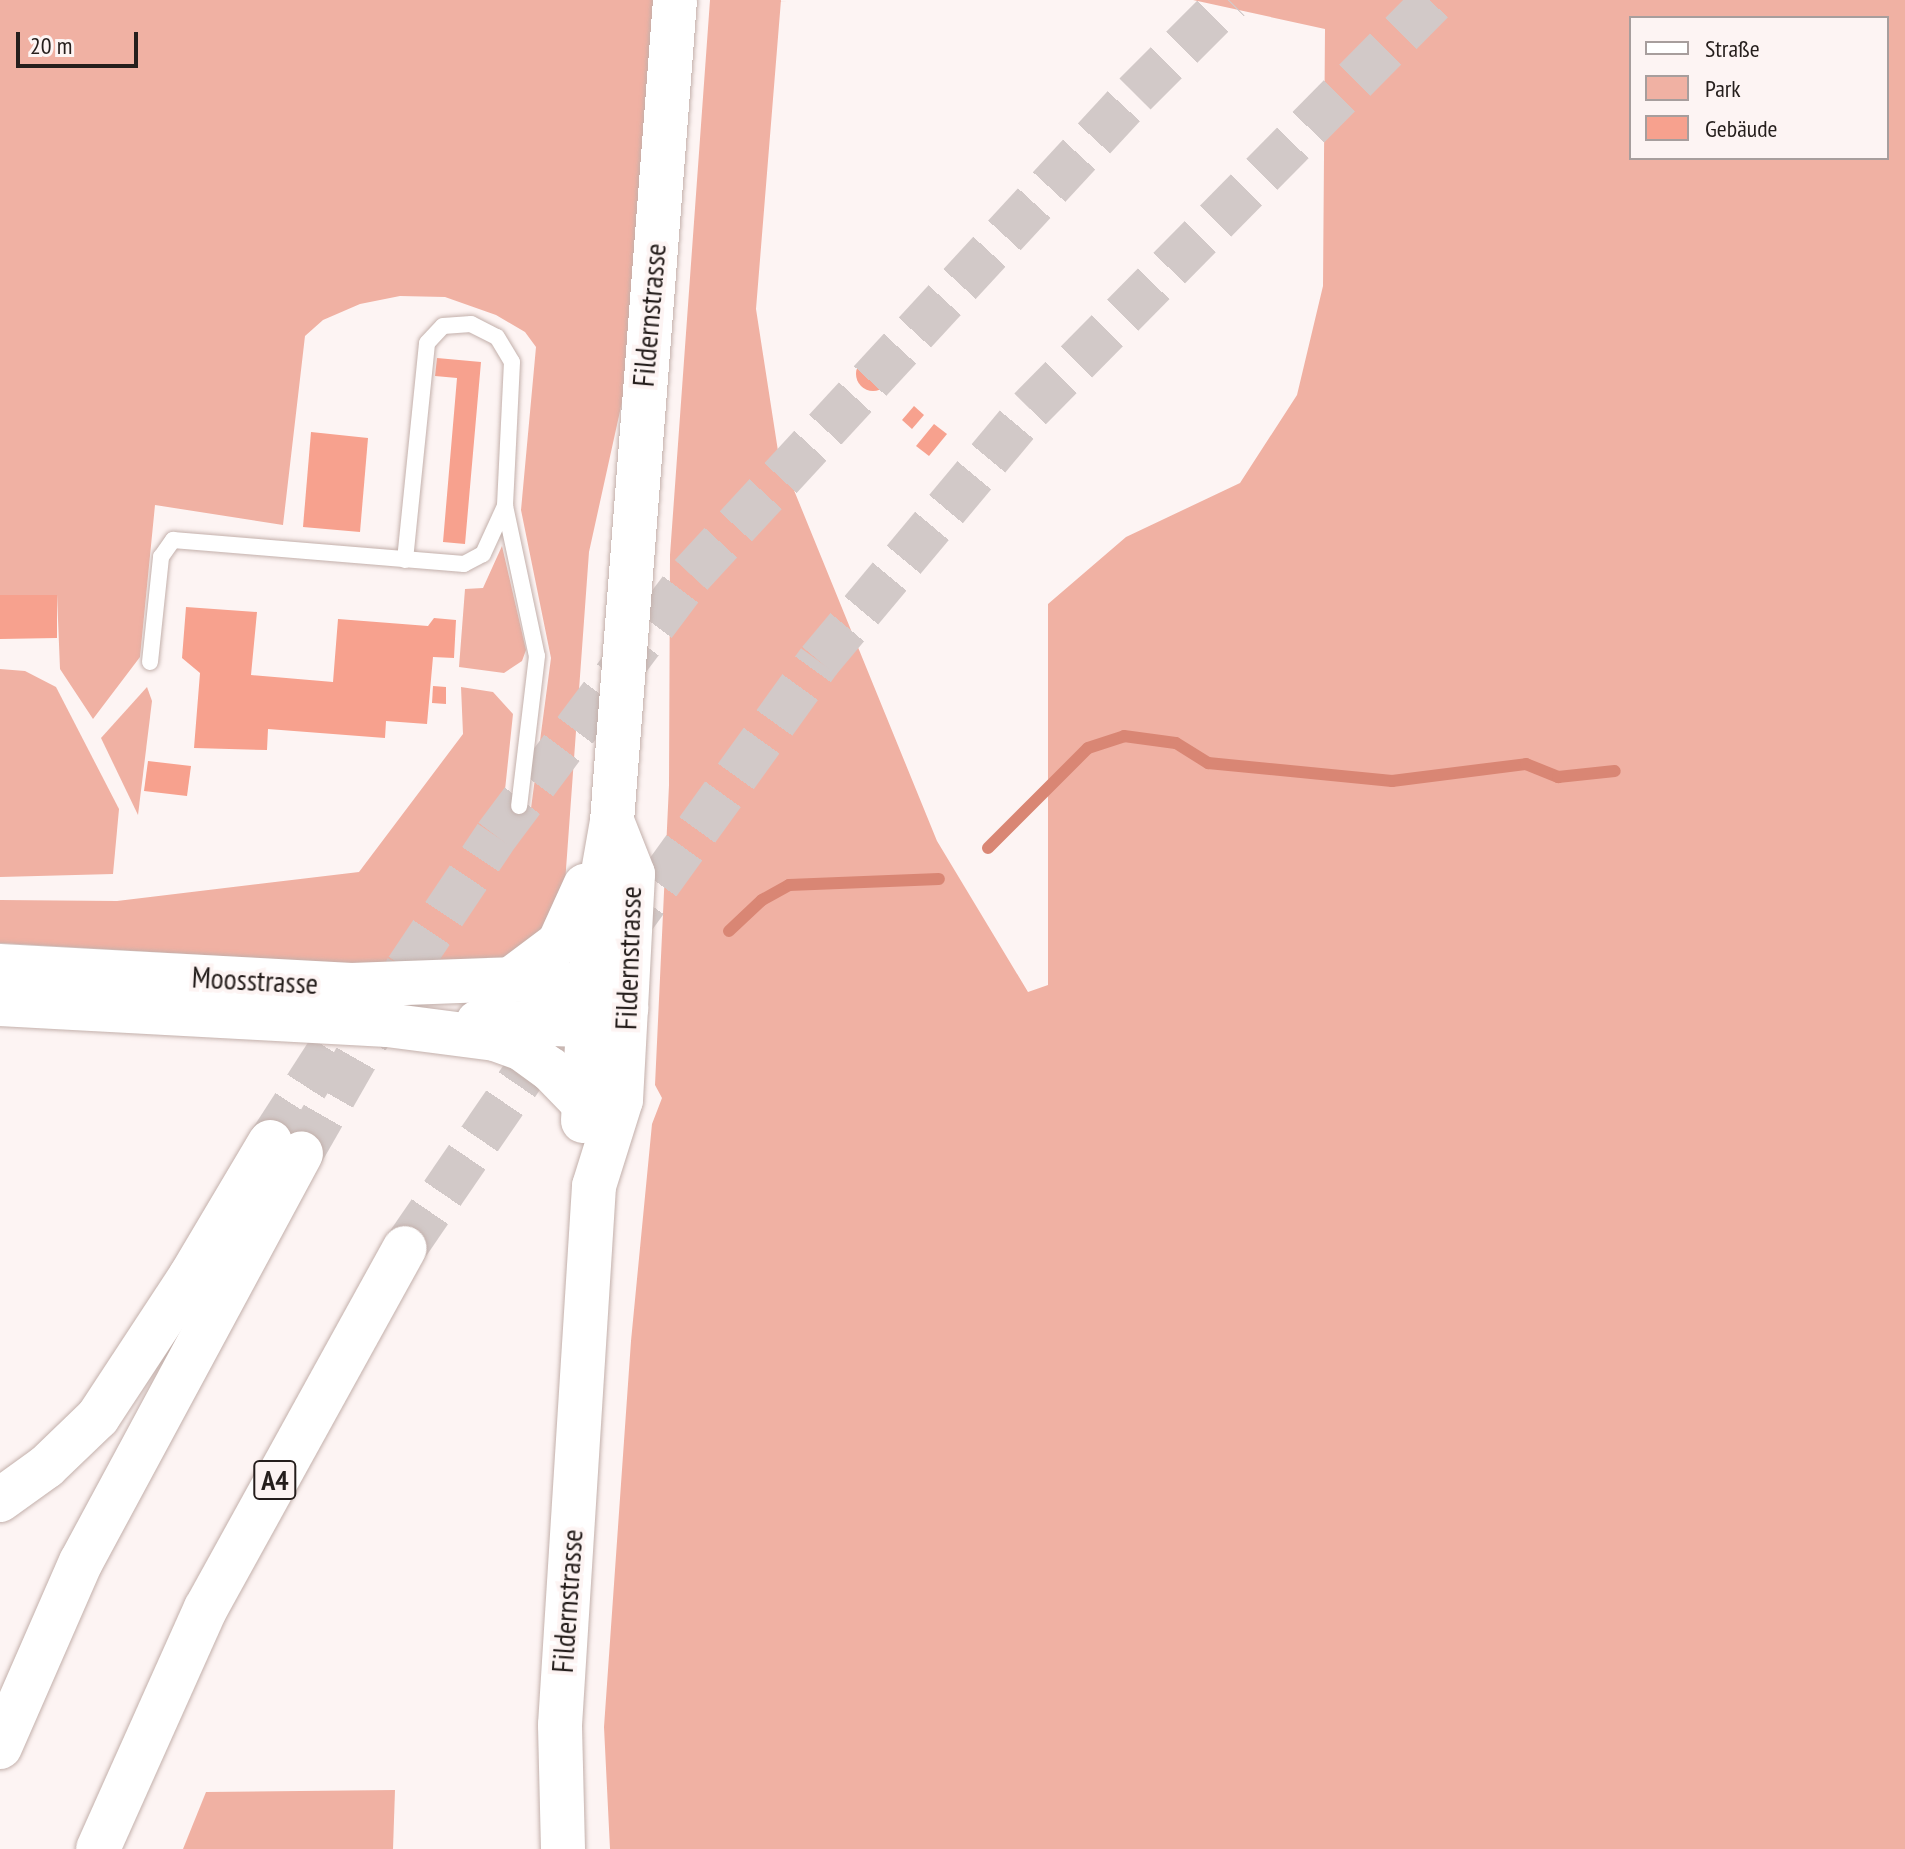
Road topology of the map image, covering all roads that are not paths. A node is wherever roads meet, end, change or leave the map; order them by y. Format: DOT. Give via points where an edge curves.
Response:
graph roads {
  1 [pos="675,0"];
  2 [pos="505,506"];
  3 [pos="405,560"];
  4 [pos="150,662"];
  5 [pos="519,806"];
  6 [pos="612,821"];
  7 [pos="0,966"];
  8 [pos="511,979"];
  9 [pos="0,1004"];
  10 [pos="600,1008"];
  11 [pos="387,1025"];
  12 [pos="582,1102"];
  13 [pos="594,1186"];
  14 [pos="405,1248"];
  15 [pos="0,1500"];
  16 [pos="0,1747"];
  17 [pos="98,1849"];
  18 [pos="563,1849"];
  1 -- 6 [label="main road, Fildernstrasse"];
  2 -- 3 [label="lane" via="490,543 474,560 454,565"];
  2 -- 3 [label="lane" via="512,362 487,329 456,322 432,334 423,356"];
  2 -- 5 [label="lane" via="537,656"];
  3 -- 4 [label="lane" via="173,540 161,557"];
  6 -- 8 [label="main road" via="559,943"];
  6 -- 10 [label="main road, Fildernstrasse"];
  7 -- 8 [label="main road, Moosstrasse" via="351,985"];
  8 -- 10 [label="main road, Moosstrasse"];
  9 -- 11 [label="main road, Moosstrasse"];
  10 -- 11 [label="main road, Moosstrasse" via="528,1021"];
  10 -- 12 [label="main road"];
  10 -- 13 [label="main road, Fildernstrasse" via="621,1100"];
  11 -- 12 [label="main road, Moosstrasse" via="495,1039 522,1049"];
  12 -- 13 [label="main road"];
  13 -- 18 [label="main road, Fildernstrasse" via="560,1725"];
  14 -- 17 [label="main road, A4" via="206,1608"];
  15 -- 16 [label="main road" via="46,1467 98,1417 190,1277 285,1148 81,1562"];
}
